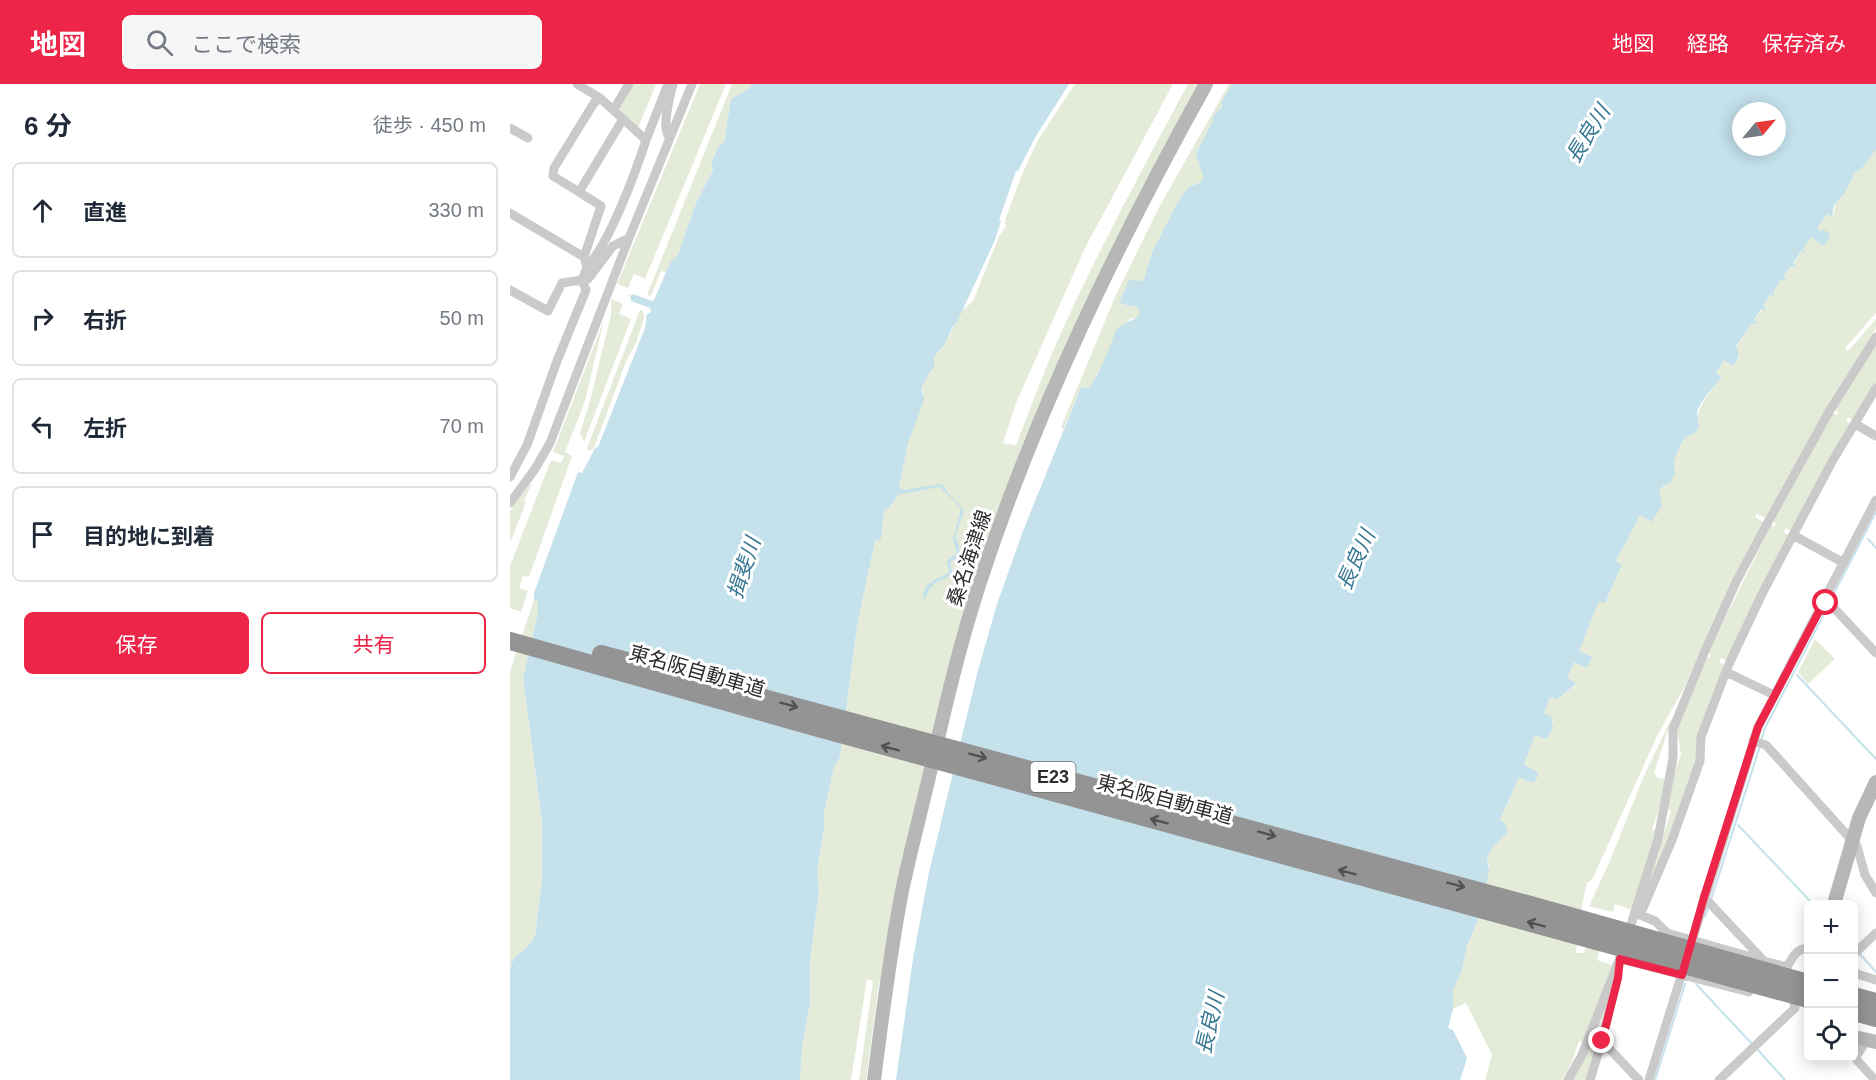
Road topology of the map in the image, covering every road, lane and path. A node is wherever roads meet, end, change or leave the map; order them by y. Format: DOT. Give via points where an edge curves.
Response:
graph roads {
  1 [pos="577,84"];
  2 [pos="630,84"];
  3 [pos="668,84"];
  4 [pos="673,84"];
  5 [pos="692,84"];
  6 [pos="1206,84"];
  7 [pos="600,98"];
  8 [pos="614,110"];
  9 [pos="623,119"];
  10 [pos="510,128"];
  11 [pos="669,137"];
  12 [pos="528,138"];
  13 [pos="646,140"];
  14 [pos="579,192"];
  15 [pos="510,213"];
  16 [pos="629,238"];
  17 [pos="584,256"];
  18 [pos="587,267"];
  19 [pos="582,280"];
  20 [pos="510,290"];
  21 [pos="1876,337"];
  22 [pos="1876,388"];
  23 [pos="1855,424"];
  24 [pos="1876,436"];
  25 [pos="510,477"];
  26 [pos="1876,500"];
  27 [pos="510,503"];
  28 [pos="1793,534"];
  29 [pos="1844,563"];
  30 [pos="1827,604"];
  31 [pos="510,629"];
  32 [pos="510,641"];
  33 [pos="1875,649"];
  34 [pos="1726,672"];
  35 [pos="1774,695"];
  36 [pos="1758,742"];
  37 [pos="1876,782"];
  38 [pos="1851,841"];
  39 [pos="1876,893"];
  40 [pos="1835,900"];
  41 [pos="1708,901"];
  42 [pos="1637,914"];
  43 [pos="1876,933"];
  44 [pos="1693,940"];
  45 [pos="1804,948"];
  46 [pos="1858,950"];
  47 [pos="1620,959"];
  48 [pos="1764,961"];
  49 [pos="1787,967"];
  50 [pos="1858,974"];
  51 [pos="1682,975"];
  52 [pos="1876,980"];
  53 [pos="1804,982"];
  54 [pos="1858,997"];
  55 [pos="1802,1001"];
  56 [pos="1876,1002"];
  57 [pos="1858,1013"];
  58 [pos="1876,1018"];
  59 [pos="1866,1040"];
  60 [pos="1602,1041"];
  61 [pos="874,1080"];
  62 [pos="1568,1080"];
  63 [pos="1590,1080"];
  64 [pos="1639,1080"];
  65 [pos="1649,1080"];
  66 [pos="1719,1080"];
  67 [pos="1875,1080"];
  1 -- 7 [label="street"];
  2 -- 8 [label="street"];
  3 -- 13 [label="street"];
  4 -- 11 [label="street" via="667,109"];
  5 -- 11 [label="street"];
  6 -- 61 [label="main road, 桑名海津線" via="1105,273 1026,454 979,584 940,726 903,890"];
  7 -- 8 [label="street"];
  7 -- 14 [label="street" via="554,168 553,177"];
  8 -- 9 [label="street"];
  9 -- 13 [label="street"];
  9 -- 14 [label="street"];
  10 -- 12 [label="street"];
  11 -- 16 [label="street"];
  13 -- 18 [label="street" via="613,225"];
  14 -- 17 [label="street" via="601,206"];
  15 -- 17 [label="street"];
  16 -- 19 [label="street" via="613,246 588,279"];
  16 -- 27 [label="street" via="550,443"];
  17 -- 18 [label="street"];
  18 -- 19 [label="street"];
  19 -- 20 [label="street" via="562,283 548,311"];
  19 -- 25 [label="street" via="586,291 527,446"];
  21 -- 42 [label="street" via="1768,522 1704,653 1673,729 1658,839"];
  22 -- 23 [label="street"];
  23 -- 24 [label="street"];
  23 -- 28 [label="street"];
  26 -- 29 [label="street"];
  28 -- 29 [label="street"];
  28 -- 34 [label="street"];
  29 -- 30 [label="street"];
  30 -- 33 [label="street"];
  30 -- 35 [label="street"];
  31 -- 53 [label="highway, 東名阪自動車道 / E23, one-way, bridge"];
  55 -- 32 [label="highway, 東名阪自動車道 / E23, one-way, bridge"];
  34 -- 35 [label="street"];
  34 -- 42 [label="street" via="1701,737 1700,761 1672,840"];
  35 -- 36 [label="street" via="1758,727"];
  36 -- 38 [label="street"];
  36 -- 41 [label="street"];
  37 -- 38 [label="main road"];
  38 -- 39 [label="street" via="1857,846 1865,875"];
  38 -- 40 [label="main road"];
  41 -- 44 [label="street"];
  41 -- 48 [label="street"];
  42 -- 44 [label="street" via="1655,921 1667,933"];
  42 -- 47 [label="street"];
  43 -- 46 [label="street"];
  44 -- 48 [label="street"];
  44 -- 51 [label="street"];
  45 -- 49 [label="street" via="1795,953"];
  47 -- 51 [label="street"];
  47 -- 60 [label="street"];
  47 -- 62 [label="street"];
  48 -- 49 [label="street"];
  49 -- 55 [label="street"];
  50 -- 52 [label="street"];
  51 -- 55 [label="street"];
  51 -- 65 [label="street"];
  54 -- 56 [label="highway"];
  55 -- 66 [label="street"];
  57 -- 58 [label="highway"];
  59 -- 67 [label="street" via="1856,1058"];
  60 -- 63 [label="street"];
  60 -- 64 [label="street"];
}
